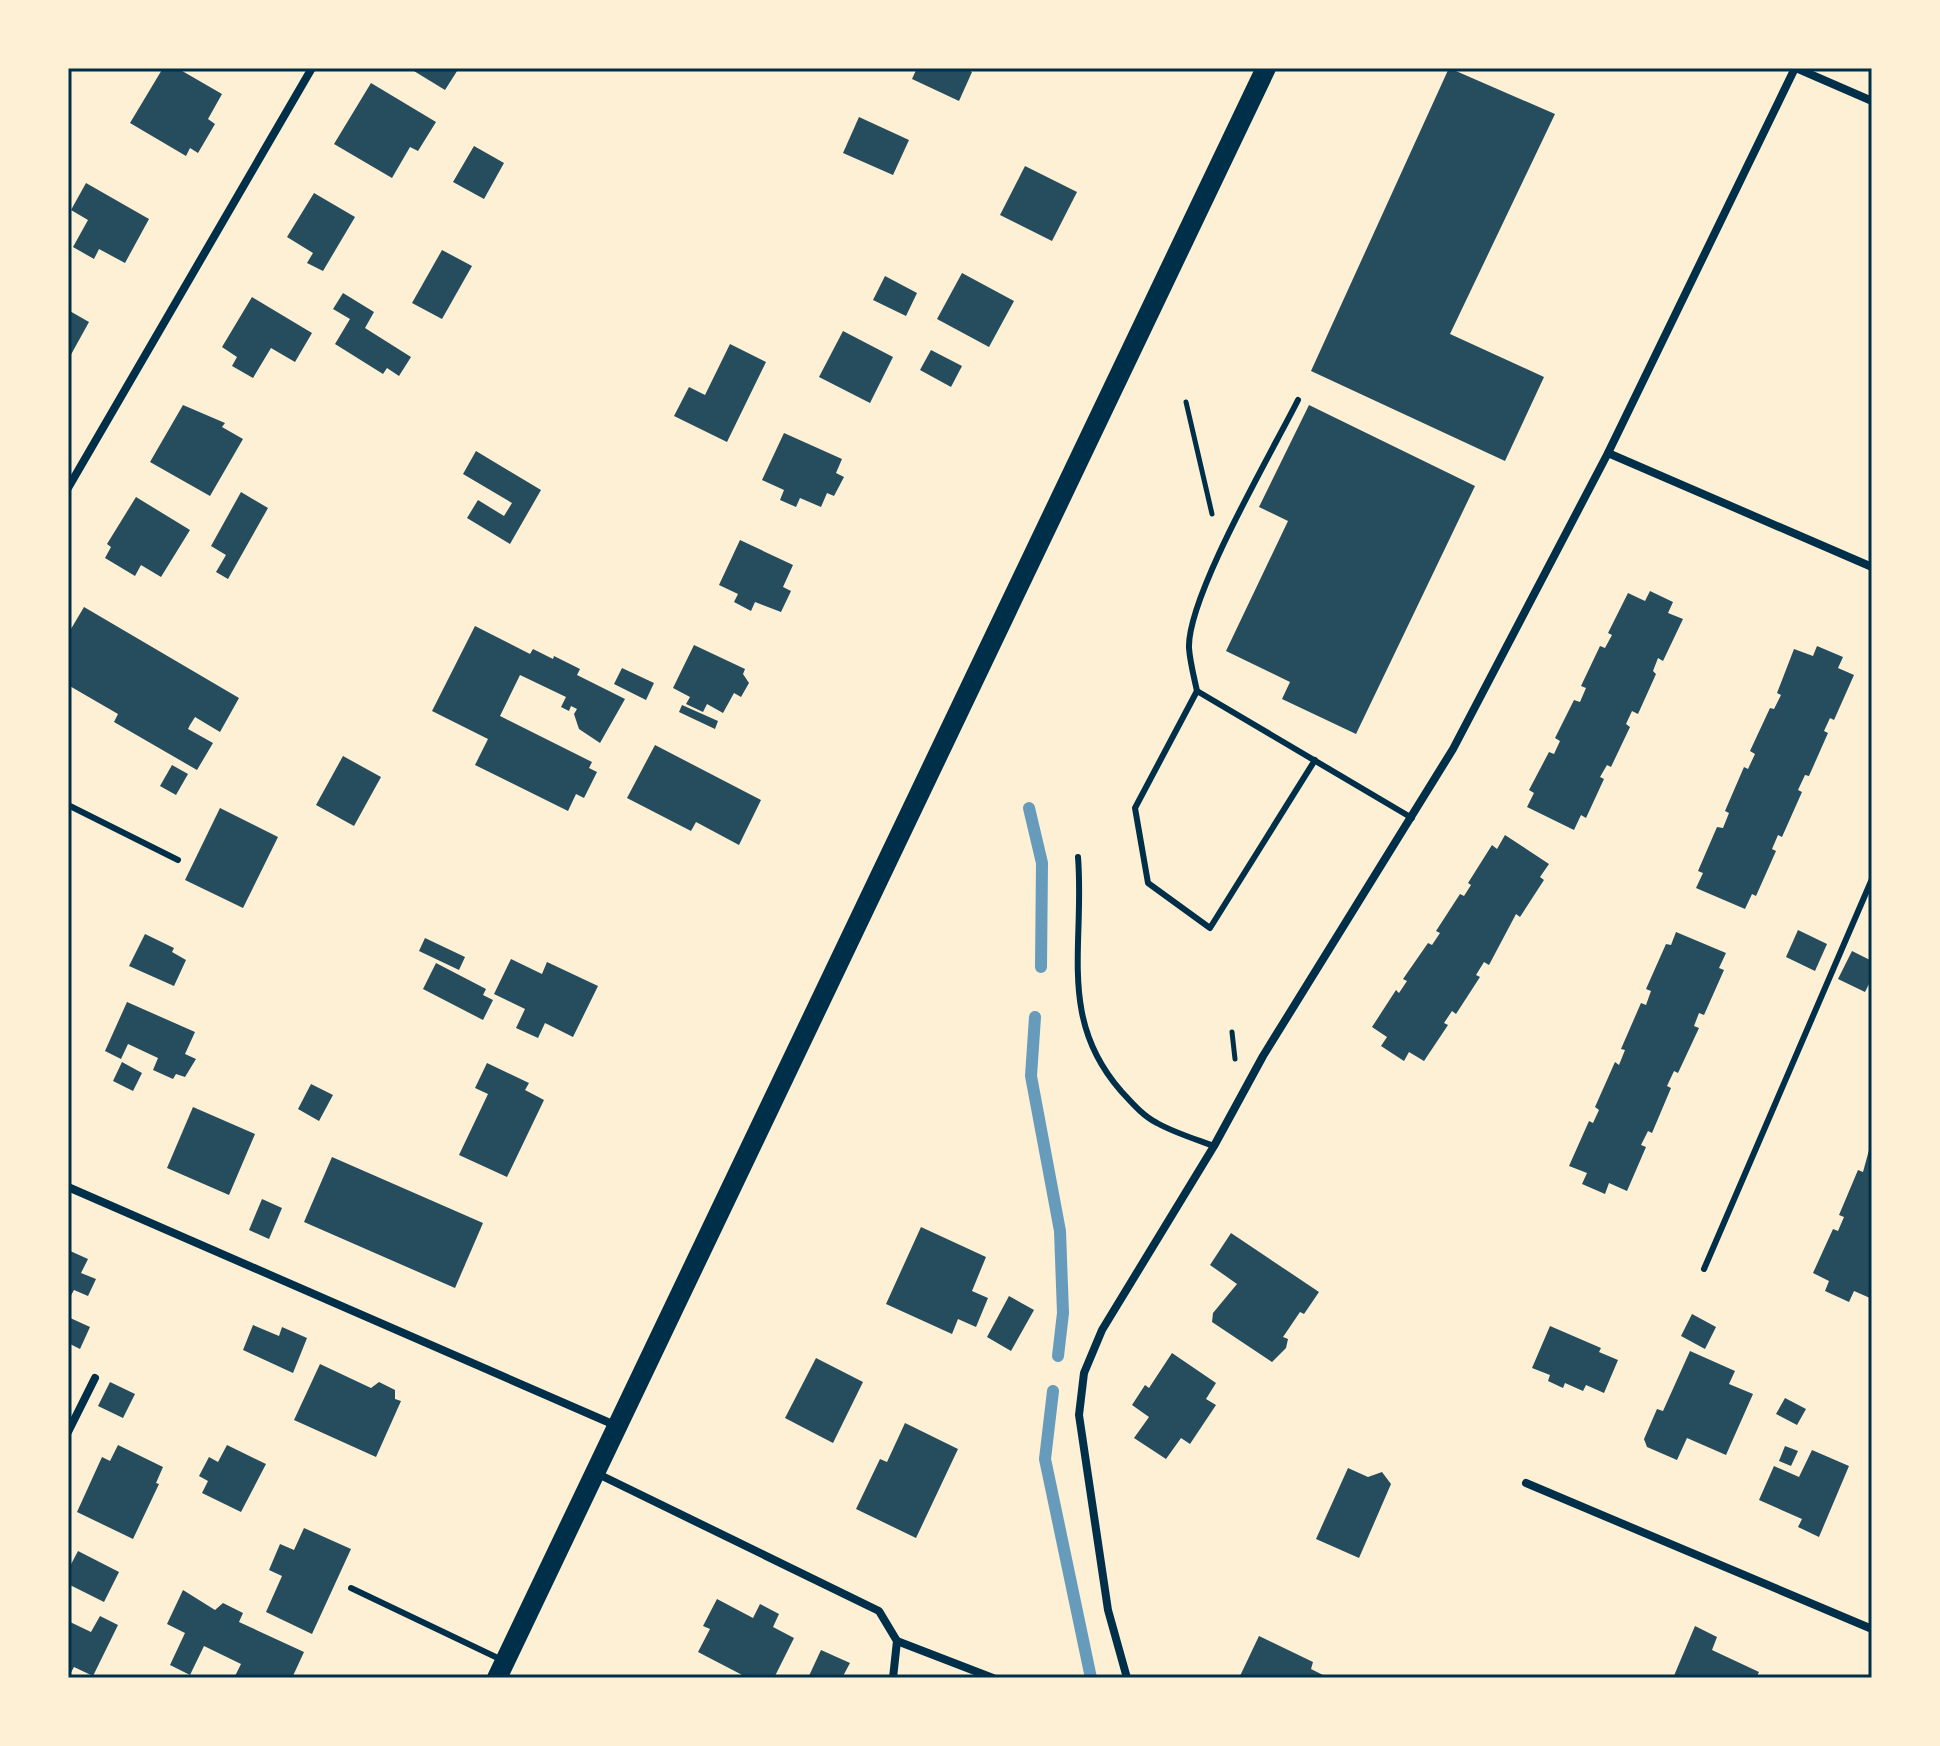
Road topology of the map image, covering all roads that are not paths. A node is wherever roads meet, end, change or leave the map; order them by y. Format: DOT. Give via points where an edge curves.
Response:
graph roads {
  1 [pos="312,68"];
  2 [pos="1266,68"];
  3 [pos="1795,68"];
  4 [pos="1872,101"];
  5 [pos="1298,400"];
  6 [pos="1608,453"];
  7 [pos="68,488"];
  8 [pos="1872,567"];
  9 [pos="1197,691"];
  10 [pos="1315,760"];
  11 [pos="68,805"];
  12 [pos="1412,818"];
  13 [pos="1078,857"];
  14 [pos="178,860"];
  15 [pos="1872,879"];
  16 [pos="1214,1146"];
  17 [pos="68,1187"];
  18 [pos="1704,1269"];
  19 [pos="95,1378"];
  20 [pos="618,1427"];
  21 [pos="68,1432"];
  22 [pos="594,1472"];
  23 [pos="1526,1483"];
  24 [pos="351,1588"];
  25 [pos="1872,1629"];
  26 [pos="897,1641"];
  27 [pos="501,1670"];
  28 [pos="893,1678"];
  29 [pos="993,1678"];
  30 [pos="1127,1678"];
  1 -- 7 [label="street"];
  2 -- 20 [label="main road"];
  3 -- 4 [label="street"];
  3 -- 6 [label="street"];
  5 -- 9 [label="lane" via="1193,618 1189,647"];
  6 -- 8 [label="street"];
  6 -- 12 [label="street"];
  9 -- 10 [label="lane"];
  9 -- 10 [label="lane" via="1135,808 1148,883 1210,928"];
  10 -- 12 [label="lane"];
  11 -- 14 [label="lane"];
  12 -- 16 [label="street" via="1263,1056"];
  13 -- 16 [label="lane" via="1079,993 1082,1023 1095,1057 1139,1111"];
  15 -- 18 [label="lane"];
  16 -- 30 [label="street" via="1102,1330 1084,1373 1079,1415 1108,1610"];
  17 -- 20 [label="street"];
  19 -- 21 [label="street"];
  20 -- 22 [label="main road"];
  22 -- 26 [label="street" via="879,1611"];
  22 -- 27 [label="main road"];
  23 -- 25 [label="street"];
  24 -- 27 [label="lane"];
  26 -- 28 [label="street"];
  26 -- 29 [label="street"];
}
